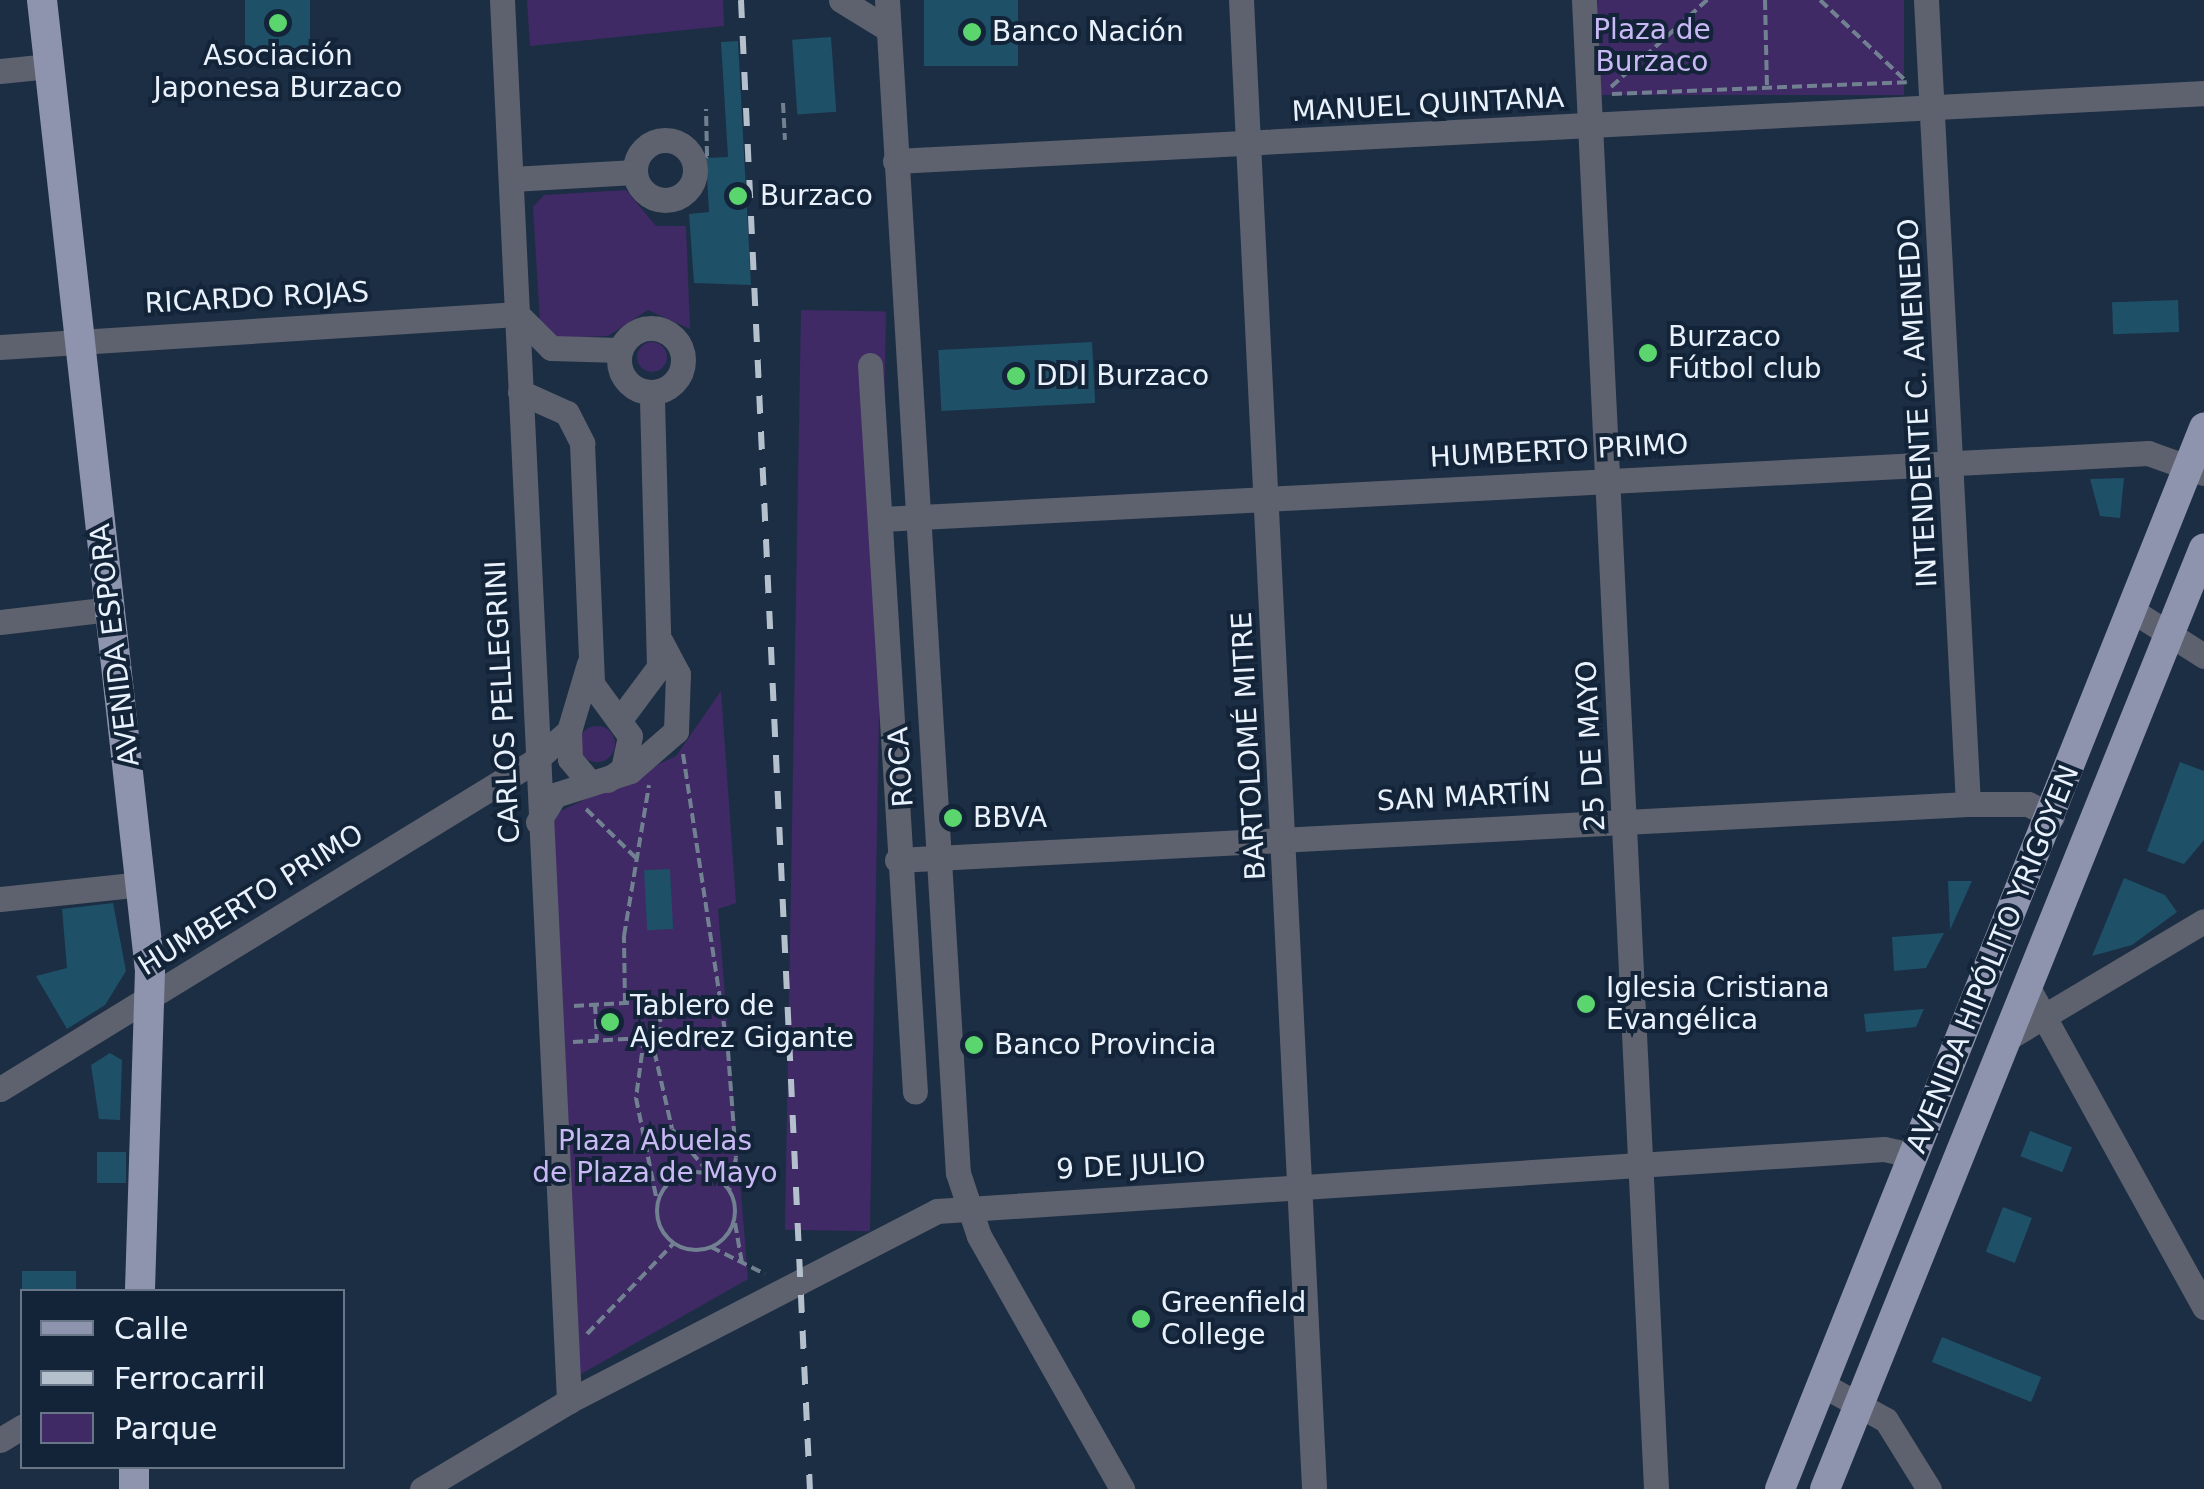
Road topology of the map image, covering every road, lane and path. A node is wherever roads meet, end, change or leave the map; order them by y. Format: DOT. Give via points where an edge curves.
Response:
graph roads {
  1 [pos="42,0"];
  2 [pos="502,0"];
  3 [pos="887,0"];
  4 [pos="1241,0"];
  5 [pos="1584,0"];
  6 [pos="1708,0"];
  7 [pos="1764,0"];
  8 [pos="1820,0"];
  9 [pos="1926,0"];
  10 [pos="849,3"];
  11 [pos="888,28"];
  12 [pos="48,66"];
  13 [pos="0,71"];
  14 [pos="1601,76"];
  15 [pos="1767,88"];
  16 [pos="2204,93"];
  17 [pos="1602,95"];
  18 [pos="783,103"];
  19 [pos="706,109"];
  20 [pos="1931,110"];
  21 [pos="1591,126"];
  22 [pos="784,140"];
  23 [pos="1248,146"];
  24 [pos="895,161"];
  25 [pos="696,168"];
  26 [pos="635,172"];
  27 [pos="512,179"];
  28 [pos="517,314"];
  29 [pos="79,338"];
  30 [pos="0,347"];
  31 [pos="620,350"];
  32 [pos="870,365"];
  33 [pos="520,392"];
  34 [pos="652,394"];
  35 [pos="2204,428"];
  36 [pos="1952,461"];
  37 [pos="2197,469"];
  38 [pos="1608,479"];
  39 [pos="1268,496"];
  40 [pos="914,515"];
  41 [pos="882,520"];
  42 [pos="2204,548"];
  43 [pos="111,609"];
  44 [pos="2132,612"];
  45 [pos="0,622"];
  46 [pos="2174,630"];
  47 [pos="661,642"];
  48 [pos="2204,656"];
  49 [pos="589,664"];
  50 [pos="627,708"];
  51 [pos="572,725"];
  52 [pos="662,747"];
  53 [pos="534,762"];
  54 [pos="588,784"];
  55 [pos="1968,804"];
  56 [pos="2052,816"];
  57 [pos="1624,820"];
  58 [pos="538,822"];
  59 [pos="1283,836"];
  60 [pos="636,858"];
  61 [pos="897,860"];
  62 [pos="937,860"];
  63 [pos="142,884"];
  64 [pos="0,899"];
  65 [pos="2204,920"];
  66 [pos="2028,986"];
  67 [pos="151,997"];
  68 [pos="625,1003"];
  69 [pos="596,1004"];
  70 [pos="546,1007"];
  71 [pos="2045,1016"];
  72 [pos="652,1037"];
  73 [pos="644,1038"];
  74 [pos="2006,1039"];
  75 [pos="598,1040"];
  76 [pos="548,1043"];
  77 [pos="0,1089"];
  78 [pos="916,1092"];
  79 [pos="1913,1155"];
  80 [pos="1644,1167"];
  81 [pos="712,1176"];
  82 [pos="1300,1187"];
  83 [pos="729,1191"];
  84 [pos="658,1205"];
  85 [pos="965,1206"];
  86 [pos="734,1218"];
  87 [pos="674,1243"];
  88 [pos="711,1247"];
  89 [pos="742,1262"];
  90 [pos="789,1285"];
  91 [pos="140,1289"];
  92 [pos="2202,1300"];
  93 [pos="564,1358"];
  94 [pos="1823,1385"];
  95 [pos="569,1401"];
  96 [pos="1860,1402"];
  97 [pos="422,1489"];
  98 [pos="1122,1489"];
  99 [pos="1314,1489"];
  100 [pos="1656,1489"];
  101 [pos="1780,1489"];
  102 [pos="1825,1489"];
  103 [pos="1930,1489"];
  1 -- 12 [label="main road, AVENIDA ESPORA"];
  2 -- 27 [label="street, CARLOS PELLEGRINI"];
  3 -- 11 [label="street, ROCA"];
  4 -- 23 [label="street, BARTOLOMÉ MITRE"];
  5 -- 21 [label="street, 25 DE MAYO"];
  6 -- 17 [label="path"];
  7 -- 15 [label="path"];
  8 -- 15 [label="path" via="1907,82"];
  9 -- 20 [label="street, INTENDENTE C. AMENEDO"];
  10 -- 11 [label="street"];
  11 -- 24 [label="street, ROCA"];
  12 -- 13 [label="street"];
  12 -- 29 [label="main road, AVENIDA ESPORA"];
  14 -- 17 [label="path"];
  15 -- 17 [label="path"];
  16 -- 20 [label="street, MANUEL QUINTANA"];
  18 -- 22 [label="path"];
  19 -- 25 [label="path" via="707,156"];
  20 -- 21 [label="street, MANUEL QUINTANA"];
  20 -- 36 [label="street, INTENDENTE C. AMENEDO"];
  21 -- 23 [label="street, MANUEL QUINTANA"];
  21 -- 38 [label="street, 25 DE MAYO"];
  23 -- 24 [label="street, MANUEL QUINTANA"];
  23 -- 39 [label="street, BARTOLOMÉ MITRE"];
  24 -- 40 [label="street, ROCA"];
  25 -- 26 [label="street" via="673,199 652,197"];
  25 -- 26 [label="street" via="688,150 662,140 639,154"];
  26 -- 27 [label="street"];
  27 -- 28 [label="street, CARLOS PELLEGRINI"];
  28 -- 29 [label="street, RICARDO ROJAS"];
  28 -- 31 [label="street" via="551,348"];
  28 -- 33 [label="street, CARLOS PELLEGRINI"];
  29 -- 30 [label="street, RICARDO ROJAS"];
  29 -- 43 [label="main road, AVENIDA ESPORA"];
  31 -- 34 [label="street" via="630,382"];
  31 -- 34 [label="street" via="647,327 675,338 676,378"];
  32 -- 41 [label="street"];
  33 -- 49 [label="street" via="567,413 582,443"];
  33 -- 53 [label="street, CARLOS PELLEGRINI"];
  34 -- 47 [label="street"];
  35 -- 37 [label="main road, AVENIDA HIPÓLITO YRIGOYEN"];
  36 -- 37 [label="street, HUMBERTO PRIMO" via="2148,454"];
  36 -- 38 [label="street, HUMBERTO PRIMO"];
  36 -- 55 [label="street, INTENDENTE C. AMENEDO"];
  37 -- 44 [label="main road, AVENIDA HIPÓLITO YRIGOYEN"];
  38 -- 39 [label="street, HUMBERTO PRIMO"];
  38 -- 57 [label="street, 25 DE MAYO"];
  39 -- 40 [label="street, HUMBERTO PRIMO"];
  39 -- 59 [label="street, BARTOLOMÉ MITRE"];
  40 -- 41 [label="street, HUMBERTO PRIMO"];
  40 -- 62 [label="street, ROCA"];
  41 -- 61 [label="street"];
  42 -- 46 [label="main road, AVENIDA HIPÓLITO YRIGOYEN"];
  43 -- 45 [label="street"];
  43 -- 63 [label="main road, AVENIDA ESPORA"];
  44 -- 46 [label="street"];
  44 -- 56 [label="main road, AVENIDA HIPÓLITO YRIGOYEN"];
  46 -- 48 [label="street"];
  46 -- 66 [label="main road, AVENIDA HIPÓLITO YRIGOYEN"];
  47 -- 50 [label="street" via="653,683"];
  47 -- 52 [label="street" via="680,695"];
  49 -- 50 [label="street" via="597,691"];
  49 -- 51 [label="street"];
  50 -- 51 [label="street"];
  50 -- 54 [label="street" via="629,753"];
  51 -- 53 [label="street, HUMBERTO PRIMO"];
  51 -- 54 [label="street" via="570,759"];
  52 -- 54 [label="street"];
  52 -- 60 [label="path"];
  52 -- 83 [label="path" via="682,751 728,1052 736,1158"];
  53 -- 58 [label="street, CARLOS PELLEGRINI"];
  53 -- 67 [label="street, HUMBERTO PRIMO"];
  54 -- 58 [label="street"];
  54 -- 60 [label="path"];
  55 -- 56 [label="street, SAN MARTÍN" via="2028,804"];
  55 -- 57 [label="street, SAN MARTÍN"];
  56 -- 79 [label="main road, AVENIDA HIPÓLITO YRIGOYEN"];
  57 -- 59 [label="street, SAN MARTÍN"];
  57 -- 80 [label="street, 25 DE MAYO"];
  58 -- 70 [label="street, CARLOS PELLEGRINI"];
  59 -- 62 [label="street, SAN MARTÍN"];
  59 -- 82 [label="street, BARTOLOMÉ MITRE"];
  60 -- 68 [label="path"];
  61 -- 62 [label="street, SAN MARTÍN"];
  61 -- 78 [label="street"];
  62 -- 85 [label="street, ROCA"];
  63 -- 64 [label="street"];
  63 -- 67 [label="main road, AVENIDA ESPORA"];
  65 -- 71 [label="street"];
  66 -- 71 [label="street"];
  66 -- 74 [label="main road, AVENIDA HIPÓLITO YRIGOYEN"];
  67 -- 77 [label="street, HUMBERTO PRIMO"];
  67 -- 91 [label="main road, AVENIDA ESPORA"];
  68 -- 69 [label="path"];
  68 -- 72 [label="path" via="659,1001 661,1036"];
  69 -- 70 [label="path"];
  69 -- 75 [label="path"];
  70 -- 76 [label="street, CARLOS PELLEGRINI"];
  71 -- 74 [label="street"];
  71 -- 92 [label="street"];
  72 -- 73 [label="path"];
  72 -- 81 [label="path" via="672,1129"];
  73 -- 75 [label="path"];
  73 -- 84 [label="path" via="636,1098"];
  74 -- 96 [label="main road, AVENIDA HIPÓLITO YRIGOYEN"];
  75 -- 76 [label="path"];
  76 -- 93 [label="street, CARLOS PELLEGRINI"];
  79 -- 80 [label="street, 9 DE JULIO" via="1884,1149"];
  79 -- 94 [label="main road, AVENIDA HIPÓLITO YRIGOYEN"];
  80 -- 82 [label="street, 9 DE JULIO"];
  80 -- 100 [label="street, 25 DE MAYO"];
  81 -- 83 [label="path"];
  81 -- 84 [label="path" via="675,1179"];
  82 -- 85 [label="street, 9 DE JULIO"];
  82 -- 99 [label="street, BARTOLOMÉ MITRE"];
  83 -- 86 [label="path"];
  84 -- 87 [label="path"];
  85 -- 90 [label="street, 9 DE JULIO"];
  85 -- 98 [label="street, ROCA"];
  86 -- 88 [label="path"];
  86 -- 89 [label="path"];
  87 -- 88 [label="path"];
  87 -- 93 [label="path"];
  88 -- 89 [label="path"];
  89 -- 90 [label="path"];
  90 -- 95 [label="street, 9 DE JULIO"];
  93 -- 95 [label="street, CARLOS PELLEGRINI"];
  94 -- 96 [label="street"];
  94 -- 101 [label="main road, AVENIDA HIPÓLITO YRIGOYEN"];
  95 -- 97 [label="street, 9 DE JULIO"];
  96 -- 102 [label="main road, AVENIDA HIPÓLITO YRIGOYEN"];
  96 -- 103 [label="street" via="1886,1420"];
}
